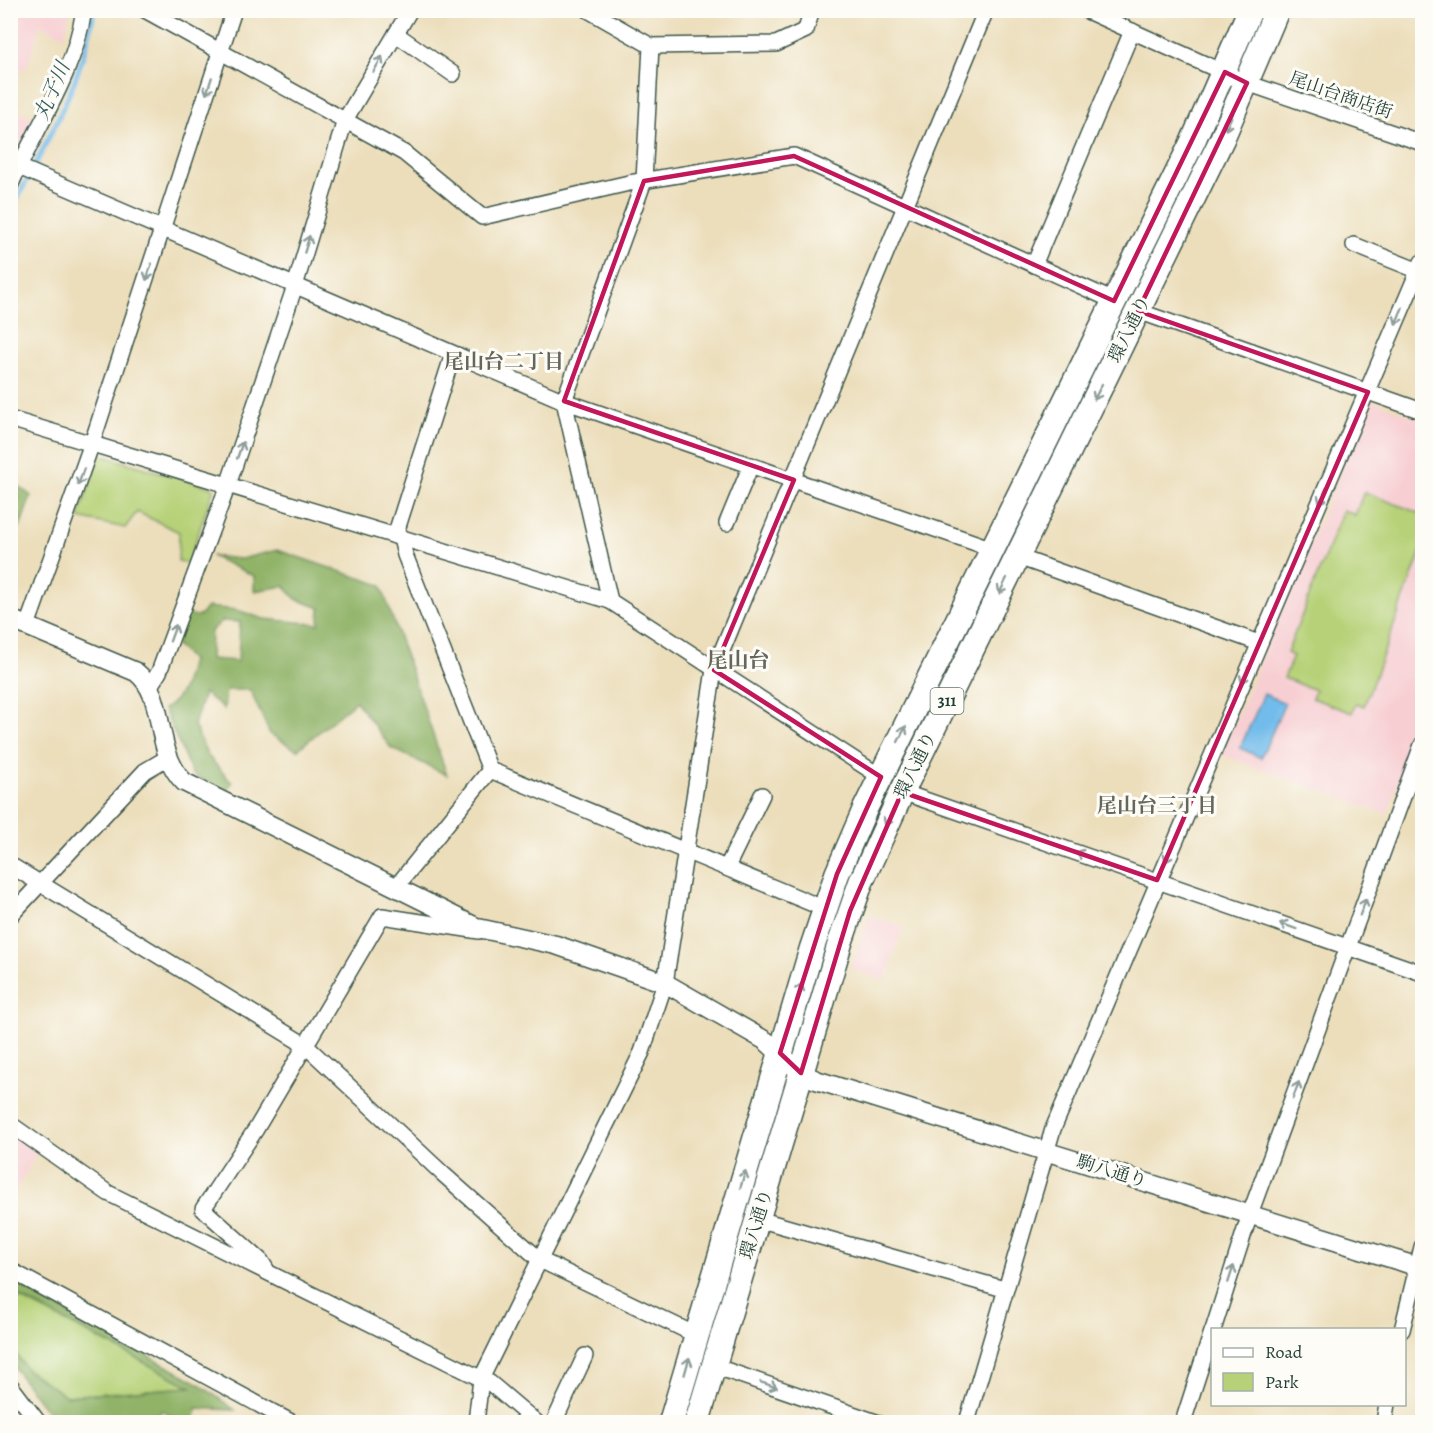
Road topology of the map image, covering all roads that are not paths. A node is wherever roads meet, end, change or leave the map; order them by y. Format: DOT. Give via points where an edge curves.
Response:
graph roads {
  1 [pos="84,10"];
  2 [pos="145,10"];
  3 [pos="234,10"];
  4 [pos="410,10"];
  5 [pos="588,10"];
  6 [pos="812,10"];
  7 [pos="986,10"];
  8 [pos="1085,10"];
  9 [pos="1250,10"];
  10 [pos="1277,10"];
  11 [pos="1102,14"];
  12 [pos="1132,31"];
  13 [pos="396,34"];
  14 [pos="651,46"];
  15 [pos="220,51"];
  16 [pos="1225,72"];
  17 [pos="453,74"];
  18 [pos="1248,83"];
  19 [pos="345,120"];
  20 [pos="1422,143"];
  21 [pos="22,169"];
  22 [pos="644,181"];
  23 [pos="10,186"];
  24 [pos="906,206"];
  25 [pos="163,229"];
  26 [pos="1354,245"];
  27 [pos="1034,265"];
  28 [pos="1420,273"];
  29 [pos="295,286"];
  30 [pos="1114,301"];
  31 [pos="1138,311"];
  32 [pos="453,354"];
  33 [pos="1368,392"];
  34 [pos="564,401"];
  35 [pos="1422,411"];
  36 [pos="10,419"];
  37 [pos="92,443"];
  38 [pos="751,465"];
  39 [pos="794,480"];
  40 [pos="228,485"];
  41 [pos="727,523"];
  42 [pos="398,537"];
  43 [pos="993,549"];
  44 [pos="1018,557"];
  45 [pos="610,602"];
  46 [pos="19,622"];
  47 [pos="1259,643"];
  48 [pos="714,670"];
  49 [pos="150,686"];
  50 [pos="1422,745"];
  51 [pos="167,758"];
  52 [pos="490,770"];
  53 [pos="881,777"];
  54 [pos="902,792"];
  55 [pos="762,795"];
  56 [pos="687,850"];
  57 [pos="10,865"];
  58 [pos="727,867"];
  59 [pos="1157,880"];
  60 [pos="42,884"];
  61 [pos="396,887"];
  62 [pos="825,909"];
  63 [pos="10,916"];
  64 [pos="489,932"];
  65 [pos="1347,948"];
  66 [pos="1422,973"];
  67 [pos="665,983"];
  68 [pos="305,1045"];
  69 [pos="780,1053"];
  70 [pos="801,1073"];
  71 [pos="10,1124"];
  72 [pos="1045,1150"];
  73 [pos="1250,1214"];
  74 [pos="758,1219"];
  75 [pos="1422,1247"];
  76 [pos="540,1260"];
  77 [pos="1419,1267"];
  78 [pos="10,1270"];
  79 [pos="266,1272"];
  80 [pos="1004,1289"];
  81 [pos="1214,1328"];
  82 [pos="1402,1328"];
  83 [pos="696,1335"];
  84 [pos="1211,1337"];
  85 [pos="585,1356"];
  86 [pos="714,1366"];
  87 [pos="481,1379"];
  88 [pos="10,1385"];
  89 [pos="1387,1406"];
  90 [pos="38,1422"];
  91 [pos="291,1422"];
  92 [pos="476,1422"];
  93 [pos="536,1422"];
  94 [pos="554,1422"];
  95 [pos="671,1422"];
  96 [pos="697,1422"];
  97 [pos="876,1422"];
  98 [pos="967,1422"];
  99 [pos="1183,1422"];
  100 [pos="1384,1422"];
  1 -- 21 [label="street" via="80,37 66,76"];
  2 -- 15 [label="street"];
  3 -- 15 [label="street"];
  4 -- 13 [label="street"];
  5 -- 14 [label="street"];
  6 -- 14 [label="street" via="806,30 776,44"];
  7 -- 24 [label="street"];
  8 -- 11 [label="street, 尾山台商店街"];
  9 -- 16 [label="main road, 環八通り / 311"];
  10 -- 18 [label="main road, 環八通り / 311"];
  11 -- 12 [label="street, 尾山台商店街"];
  12 -- 16 [label="street, 尾山台商店街"];
  12 -- 27 [label="street"];
  13 -- 17 [label="street"];
  19 -- 13 [label="street, one-way"];
  14 -- 22 [label="street"];
  15 -- 19 [label="street"];
  15 -- 25 [label="street, one-way"];
  16 -- 18 [label="street, 尾山台商店街"];
  16 -- 30 [label="main road, 環八通り / 311"];
  18 -- 20 [label="street, 尾山台商店街"];
  18 -- 31 [label="main road, 環八通り / 311, one-way"];
  19 -- 22 [label="street" via="404,153 482,217"];
  29 -- 19 [label="street, one-way"];
  21 -- 23 [label="street"];
  21 -- 25 [label="street"];
  22 -- 24 [label="street" via="794,156"];
  22 -- 34 [label="street"];
  24 -- 27 [label="street"];
  24 -- 39 [label="street"];
  25 -- 29 [label="street"];
  25 -- 37 [label="street, one-way"];
  26 -- 28 [label="street"];
  27 -- 30 [label="street"];
  28 -- 33 [label="street, one-way"];
  29 -- 32 [label="street"];
  40 -- 29 [label="street, one-way"];
  30 -- 43 [label="main road, 環八通り / 311"];
  31 -- 33 [label="street"];
  31 -- 44 [label="main road, 環八通り / 311, one-way"];
  32 -- 34 [label="street"];
  32 -- 42 [label="street"];
  33 -- 35 [label="street"];
  33 -- 47 [label="street, one-way"];
  34 -- 38 [label="street"];
  34 -- 45 [label="street"];
  36 -- 37 [label="street"];
  37 -- 40 [label="street"];
  37 -- 46 [label="street, one-way"];
  38 -- 39 [label="street"];
  38 -- 41 [label="street"];
  39 -- 43 [label="street"];
  39 -- 48 [label="street"];
  40 -- 42 [label="street"];
  49 -- 40 [label="street, one-way" via="159,672"];
  42 -- 45 [label="street"];
  42 -- 52 [label="street"];
  53 -- 43 [label="main road, 環八通り / 311, one-way"];
  44 -- 47 [label="street"];
  44 -- 54 [label="main road, 環八通り / 311, one-way"];
  45 -- 48 [label="street"];
  46 -- 49 [label="street" via="136,672"];
  47 -- 59 [label="street, one-way"];
  48 -- 53 [label="street"];
  48 -- 56 [label="street"];
  49 -- 51 [label="street"];
  65 -- 50 [label="street, one-way"];
  51 -- 60 [label="street" via="145,771"];
  51 -- 61 [label="street" via="184,782 198,790"];
  52 -- 56 [label="street"];
  52 -- 61 [label="street"];
  53 -- 62 [label="main road, 環八通り / 311"];
  59 -- 54 [label="street, one-way"];
  54 -- 70 [label="main road, 環八通り / 311, one-way" via="850,911"];
  55 -- 58 [label="street"];
  56 -- 58 [label="street"];
  56 -- 67 [label="street"];
  57 -- 60 [label="street"];
  58 -- 62 [label="street"];
  65 -- 59 [label="street, one-way"];
  59 -- 72 [label="street"];
  60 -- 63 [label="street"];
  60 -- 68 [label="street"];
  61 -- 64 [label="street"];
  69 -- 62 [label="main road, 環八通り / 311, one-way"];
  64 -- 67 [label="street" via="556,945"];
  64 -- 68 [label="street" via="382,916"];
  65 -- 66 [label="street"];
  73 -- 65 [label="street, one-way"];
  67 -- 69 [label="street"];
  67 -- 76 [label="street" via="642,1052"];
  68 -- 76 [label="street"];
  68 -- 79 [label="street" via="203,1209 261,1261"];
  69 -- 70 [label="street"];
  83 -- 69 [label="main road, 環八通り / 311, one-way"];
  70 -- 72 [label="street, 駒八通り"];
  70 -- 74 [label="main road, 環八通り / 311"];
  71 -- 79 [label="street" via="108,1193"];
  72 -- 73 [label="street, 駒八通り"];
  72 -- 80 [label="street"];
  73 -- 77 [label="street, 駒八通り"];
  81 -- 73 [label="street, one-way"];
  74 -- 80 [label="street"];
  74 -- 86 [label="main road, 環八通り / 311"];
  75 -- 77 [label="street"];
  76 -- 83 [label="street"];
  76 -- 87 [label="street"];
  77 -- 82 [label="street"];
  78 -- 91 [label="street"];
  79 -- 87 [label="street"];
  80 -- 98 [label="street"];
  95 -- 83 [label="main road, 環八通り / 311, one-way"];
  84 -- 99 [label="street"];
  85 -- 94 [label="street"];
  86 -- 96 [label="main road, 環八通り / 311"];
  86 -- 97 [label="street, one-way"];
  87 -- 92 [label="street"];
  87 -- 93 [label="street"];
  88 -- 90 [label="street"];
  89 -- 100 [label="street"];
}
